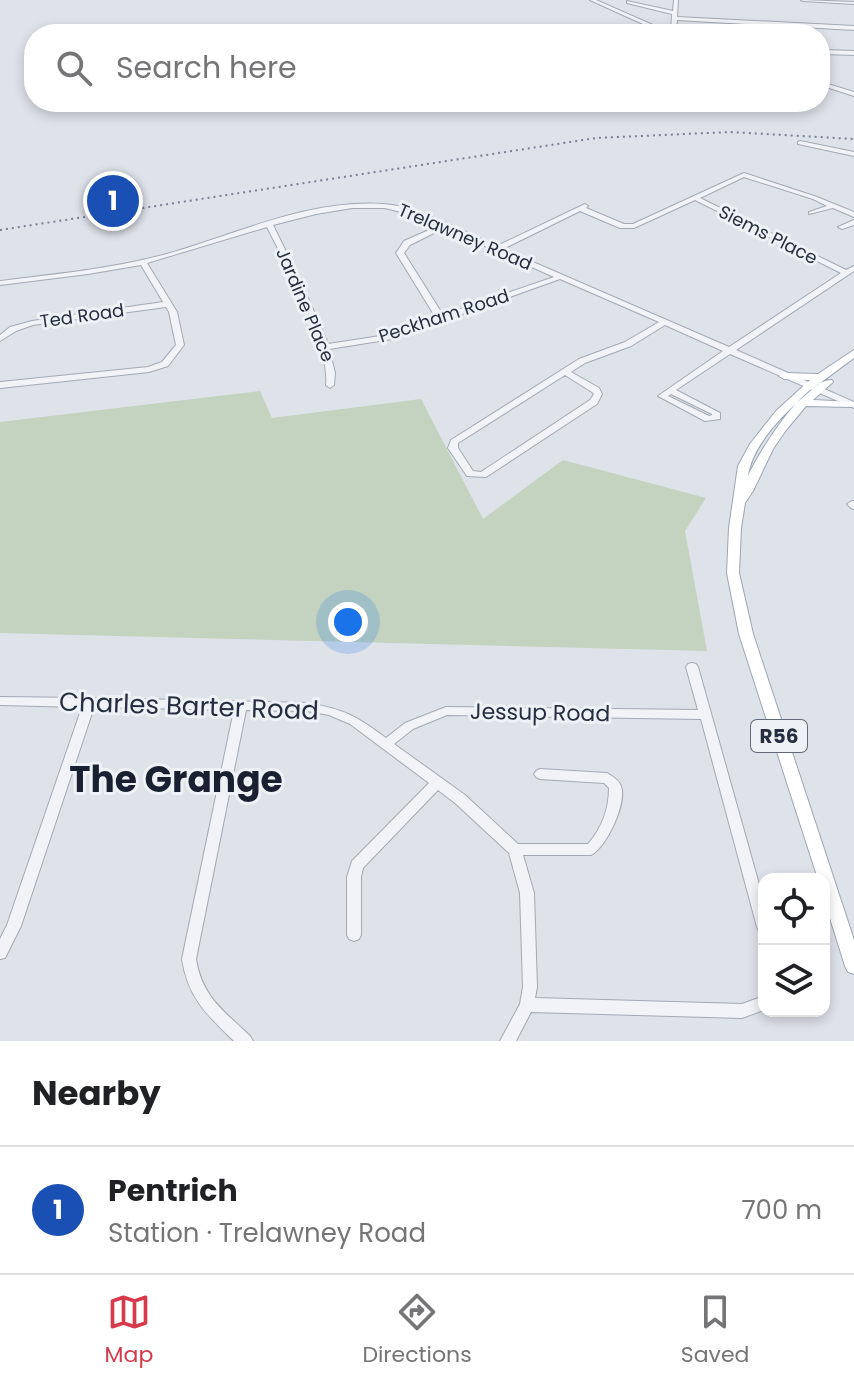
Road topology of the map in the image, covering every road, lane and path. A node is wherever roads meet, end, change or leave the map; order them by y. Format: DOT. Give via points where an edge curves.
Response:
graph roads {
  1 [pos="592,0"];
  2 [pos="676,0"];
  3 [pos="803,0"];
  4 [pos="629,2"];
  5 [pos="854,3"];
  6 [pos="675,19"];
  7 [pos="645,24"];
  8 [pos="661,24"];
  9 [pos="674,24"];
  10 [pos="776,24"];
  11 [pos="830,27"];
  12 [pos="854,28"];
  13 [pos="830,52"];
  14 [pos="854,53"];
  15 [pos="830,86"];
  16 [pos="854,94"];
  17 [pos="800,143"];
  18 [pos="854,154"];
  19 [pos="697,199"];
  20 [pos="833,206"];
  21 [pos="811,213"];
  22 [pos="854,215"];
  23 [pos="854,222"];
  24 [pos="270,226"];
  25 [pos="444,226"];
  26 [pos="842,227"];
  27 [pos="497,249"];
  28 [pos="143,263"];
  29 [pos="850,271"];
  30 [pos="560,277"];
  31 [pos="0,283"];
  32 [pos="168,304"];
  33 [pos="441,319"];
  34 [pos="665,322"];
  35 [pos="0,339"];
  36 [pos="326,347"];
  37 [pos="728,350"];
  38 [pos="854,353"];
  39 [pos="854,363"];
  40 [pos="567,373"];
  41 [pos="784,376"];
  42 [pos="821,377"];
  43 [pos="0,385"];
  44 [pos="330,385"];
  45 [pos="813,388"];
  46 [pos="670,390"];
  47 [pos="803,403"];
  48 [pos="853,404"];
  49 [pos="741,500"];
  50 [pos="692,667"];
  51 [pos="0,701"];
  52 [pos="90,701"];
  53 [pos="241,706"];
  54 [pos="704,715"];
  55 [pos="386,744"];
  56 [pos="540,774"];
  57 [pos="436,784"];
  58 [pos="515,850"];
  59 [pos="758,906"];
  60 [pos="354,935"];
  61 [pos="0,953"];
  62 [pos="854,966"];
  63 [pos="527,1005"];
  64 [pos="758,1005"];
  65 [pos="245,1041"];
  66 [pos="508,1041"];
  1 -- 7 [label="street"];
  2 -- 6 [label="street"];
  3 -- 5 [label="street"];
  4 -- 6 [label="street"];
  6 -- 8 [label="street"];
  6 -- 9 [label="street"];
  6 -- 10 [label="street"];
  11 -- 12 [label="street"];
  13 -- 14 [label="street"];
  15 -- 16 [label="street"];
  17 -- 18 [label="street"];
  19 -- 20 [label="street, Siems Place" via="744,175"];
  19 -- 27 [label="street" via="631,226 583,208"];
  19 -- 29 [label="street, Siems Place"];
  20 -- 21 [label="street"];
  20 -- 22 [label="street"];
  23 -- 26 [label="street"];
  24 -- 25 [label="street, Trelawney Road" via="366,204 401,208"];
  24 -- 28 [label="street, Trelawney Road"];
  24 -- 36 [label="street, Jardine Place"];
  25 -- 27 [label="street, Trelawney Road"];
  25 -- 33 [label="street" via="407,243 400,253"];
  27 -- 30 [label="street, Trelawney Road"];
  28 -- 31 [label="street, Trelawney Road"];
  28 -- 32 [label="street"];
  29 -- 37 [label="street"];
  30 -- 33 [label="street, Peckham Road"];
  30 -- 34 [label="street, Trelawney Road"];
  32 -- 35 [label="street, Ted Road" via="32,323"];
  32 -- 43 [label="street" via="180,345 165,364"];
  33 -- 36 [label="street, Peckham Road" via="389,337"];
  34 -- 37 [label="street, Trelawney Road"];
  34 -- 40 [label="street"];
  36 -- 44 [label="street, Jardine Place" via="333,372"];
  37 -- 41 [label="street, Trelawney Road"];
  37 -- 46 [label="street"];
  38 -- 42 [label="main road, R56"];
  39 -- 45 [label="main road, R56"];
  40 -- 40 [label="street" via="454,442 470,474 483,475 597,398 596,390"];
  41 -- 42 [label="main road"];
  41 -- 45 [label="street, Trelawney Road"];
  42 -- 45 [label="main road, R56"];
  45 -- 47 [label="main road, R56"];
  45 -- 48 [label="street, Trelawney Road"];
  45 -- 49 [label="main road, R56" via="780,413 756,444 744,466"];
  46 -- 46 [label="street" via="716,413 717,417 708,419 663,398"];
  47 -- 48 [label="main road"];
  47 -- 49 [label="main road, R56" via="769,448"];
  49 -- 62 [label="main road, R56" via="733,573 746,634"];
  50 -- 54 [label="street"];
  51 -- 52 [label="street, Charles Barter Road"];
  52 -- 53 [label="street, Charles Barter Road"];
  52 -- 61 [label="street" via="14,926"];
  53 -- 55 [label="street, Charles Barter Road" via="331,711"];
  53 -- 65 [label="street" via="189,959 197,994"];
  54 -- 55 [label="street, Jessup Road" via="446,711 419,721"];
  54 -- 59 [label="street"];
  55 -- 57 [label="street, Charles Barter Road"];
  56 -- 58 [label="street" via="607,778 615,786 612,809 599,843 591,849"];
  57 -- 58 [label="street, Charles Barter Road" via="489,823"];
  57 -- 60 [label="street" via="357,865"];
  58 -- 63 [label="street, Charles Barter Road" via="527,893"];
  63 -- 64 [label="street" via="742,1011"];
  63 -- 66 [label="street, Charles Barter Road"];
}
